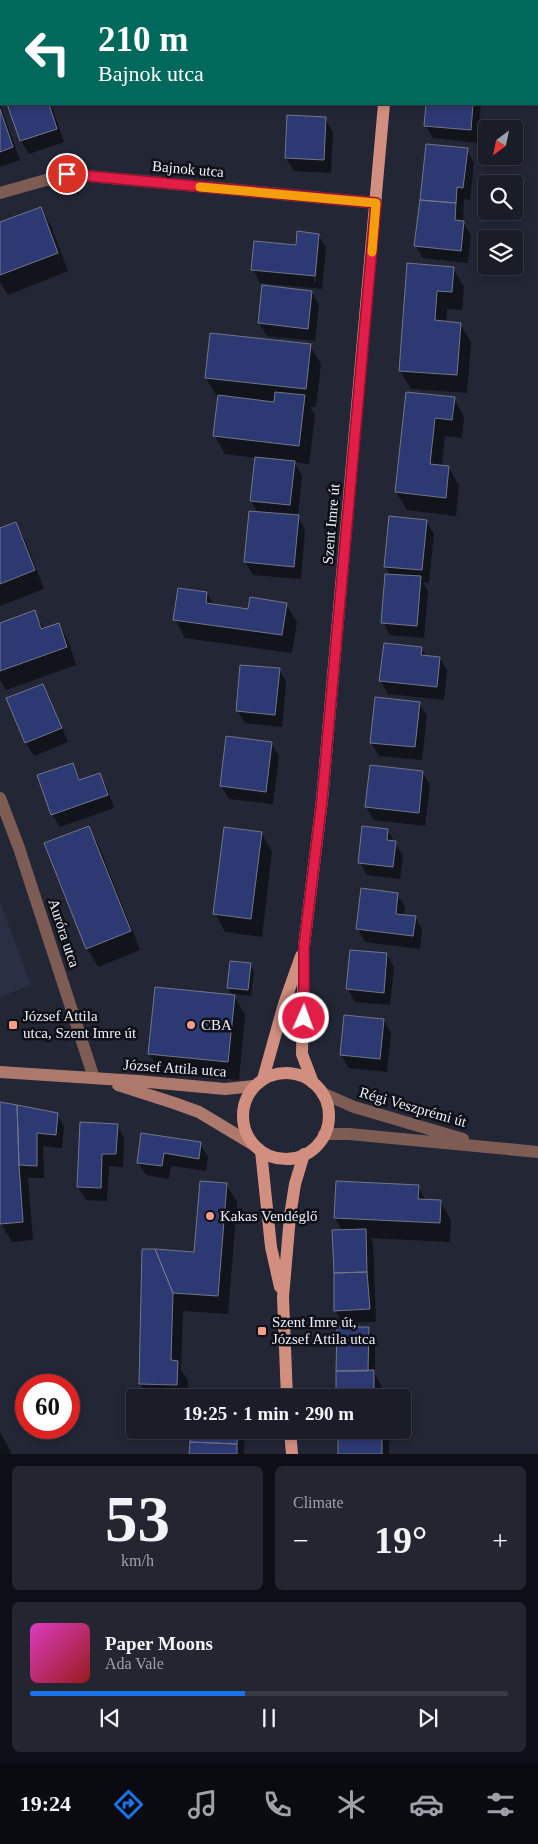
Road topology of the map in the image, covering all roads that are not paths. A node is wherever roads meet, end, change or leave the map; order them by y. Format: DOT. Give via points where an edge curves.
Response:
graph roads {
  1 [pos="384,105"];
  2 [pos="0,194"];
  3 [pos="376,203"];
  4 [pos="0,798"];
  5 [pos="304,946"];
  6 [pos="0,1072"];
  7 [pos="94,1078"];
  8 [pos="259,1082"];
  9 [pos="313,1083"];
  10 [pos="322,1093"];
  11 [pos="324,1134"];
  12 [pos="258,1148"];
  13 [pos="497,1148"];
  14 [pos="538,1152"];
  15 [pos="304,1154"];
  16 [pos="282,1297"];
  17 [pos="287,1389"];
  18 [pos="291,1439"];
  19 [pos="292,1454"];
  1 -- 3 [label="main road, Szent Imre út"];
  2 -- 3 [label="street, Bajnok utca" via="67,174"];
  3 -- 5 [label="main road, Szent Imre út" via="322,800"];
  4 -- 7 [label="street, Auróra utca"];
  5 -- 8 [label="main road, Szent Imre út"];
  5 -- 9 [label="main road, Szent Imre út" via="302,1054"];
  6 -- 7 [label="street, József Attila utca"];
  7 -- 8 [label="street, József Attila utca" via="225,1089"];
  7 -- 12 [label="street, József Attila utca" via="198,1112"];
  8 -- 9 [label="main road" via="276,1074 288,1073"];
  8 -- 12 [label="main road" via="247,1097 243,1109 247,1134"];
  9 -- 10 [label="main road"];
  10 -- 11 [label="main road" via="328,1117"];
  10 -- 13 [label="street, Régi Veszprémi út" via="361,1110"];
  11 -- 13 [label="street, Régi Veszprémi út"];
  11 -- 15 [label="main road"];
  12 -- 15 [label="main road" via="273,1157 285,1159"];
  12 -- 16 [label="main road" via="271,1247"];
  13 -- 14 [label="street, Régi Veszprémi út"];
  15 -- 16 [label="main road" via="296,1178 290,1216"];
  16 -- 17 [label="main road"];
  18 -- 19 [label="main road"];
}
